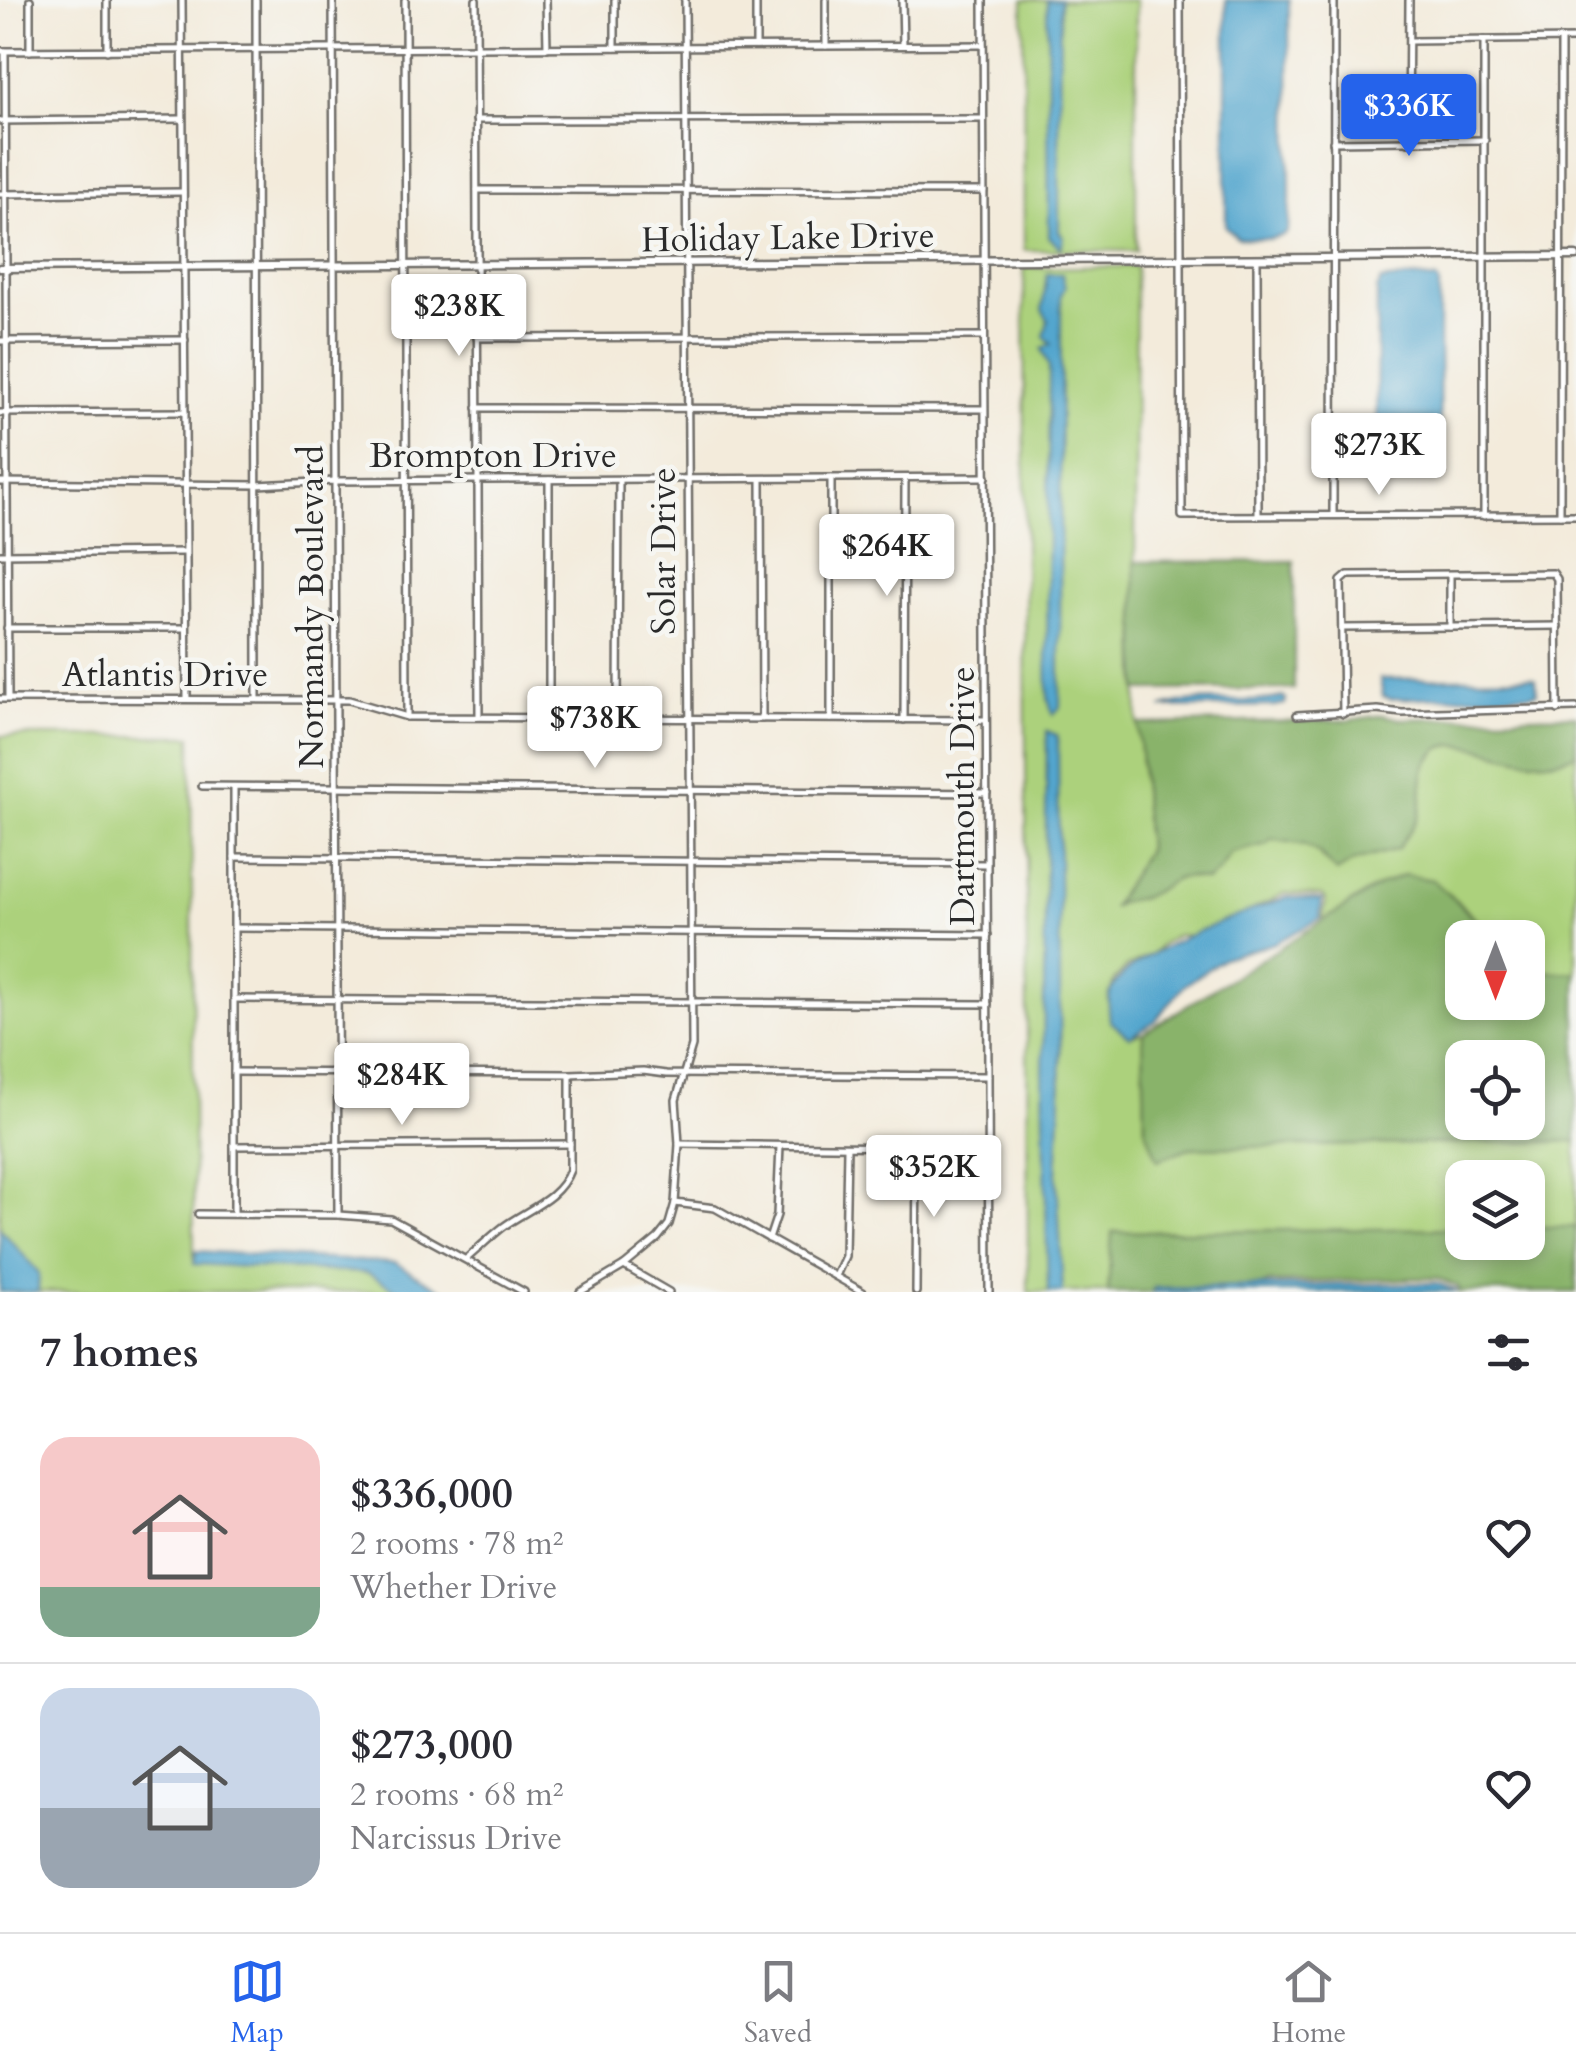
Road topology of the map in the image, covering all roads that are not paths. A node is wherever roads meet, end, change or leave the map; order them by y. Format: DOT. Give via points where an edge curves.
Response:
graph roads {
  1 [pos="30,0"];
  2 [pos="107,0"];
  3 [pos="182,0"];
  4 [pos="256,0"];
  5 [pos="333,0"];
  6 [pos="404,0"];
  7 [pos="476,0"];
  8 [pos="546,0"];
  9 [pos="615,0"];
  10 [pos="685,0"];
  11 [pos="756,0"];
  12 [pos="826,0"];
  13 [pos="902,0"];
  14 [pos="983,0"];
  15 [pos="1180,0"];
  16 [pos="1334,0"];
  17 [pos="1409,0"];
  18 [pos="1560,39"];
  19 [pos="1576,39"];
  20 [pos="1484,40"];
  21 [pos="1410,41"];
  22 [pos="903,45"];
  23 [pos="983,45"];
  24 [pos="756,46"];
  25 [pos="826,46"];
  26 [pos="686,47"];
  27 [pos="476,48"];
  28 [pos="547,48"];
  29 [pos="615,48"];
  30 [pos="405,49"];
  31 [pos="256,50"];
  32 [pos="334,50"];
  33 [pos="3,51"];
  34 [pos="30,51"];
  35 [pos="108,51"];
  36 [pos="182,51"];
  37 [pos="182,119"];
  38 [pos="686,119"];
  39 [pos="983,119"];
  40 [pos="476,120"];
  41 [pos="3,121"];
  42 [pos="1484,140"];
  43 [pos="1333,142"];
  44 [pos="1408,142"];
  45 [pos="687,189"];
  46 [pos="477,190"];
  47 [pos="183,192"];
  48 [pos="984,192"];
  49 [pos="3,194"];
  50 [pos="1559,256"];
  51 [pos="1576,256"];
  52 [pos="1483,258"];
  53 [pos="984,260"];
  54 [pos="1180,260"];
  55 [pos="1258,260"];
  56 [pos="1334,260"];
  57 [pos="687,263"];
  58 [pos="406,264"];
  59 [pos="477,264"];
  60 [pos="334,265"];
  61 [pos="184,266"];
  62 [pos="256,266"];
  63 [pos="3,268"];
  64 [pos="984,336"];
  65 [pos="477,338"];
  66 [pos="687,338"];
  67 [pos="184,340"];
  68 [pos="3,341"];
  69 [pos="477,408"];
  70 [pos="687,408"];
  71 [pos="985,409"];
  72 [pos="185,412"];
  73 [pos="3,413"];
  74 [pos="986,477"];
  75 [pos="761,478"];
  76 [pos="831,478"];
  77 [pos="906,478"];
  78 [pos="688,479"];
  79 [pos="477,480"];
  80 [pos="548,480"];
  81 [pos="619,480"];
  82 [pos="336,481"];
  83 [pos="406,481"];
  84 [pos="3,482"];
  85 [pos="185,485"];
  86 [pos="257,485"];
  87 [pos="1576,515"];
  88 [pos="1258,516"];
  89 [pos="1333,516"];
  90 [pos="1484,516"];
  91 [pos="1560,516"];
  92 [pos="185,552"];
  93 [pos="3,554"];
  94 [pos="1450,574"];
  95 [pos="1558,626"];
  96 [pos="1450,627"];
  97 [pos="6,628"];
  98 [pos="186,628"];
  99 [pos="1342,628"];
  100 [pos="0,699"];
  101 [pos="8,699"];
  102 [pos="187,699"];
  103 [pos="257,700"];
  104 [pos="336,700"];
  105 [pos="1576,708"];
  106 [pos="1558,710"];
  107 [pos="1343,714"];
  108 [pos="1297,715"];
  109 [pos="407,717"];
  110 [pos="479,717"];
  111 [pos="550,718"];
  112 [pos="618,718"];
  113 [pos="689,718"];
  114 [pos="762,719"];
  115 [pos="832,719"];
  116 [pos="904,720"];
  117 [pos="986,720"];
  118 [pos="202,786"];
  119 [pos="234,786"];
  120 [pos="338,787"];
  121 [pos="691,790"];
  122 [pos="987,793"];
  123 [pos="234,857"];
  124 [pos="338,857"];
  125 [pos="691,860"];
  126 [pos="987,864"];
  127 [pos="234,928"];
  128 [pos="338,928"];
  129 [pos="692,931"];
  130 [pos="988,934"];
  131 [pos="234,999"];
  132 [pos="338,1000"];
  133 [pos="692,1001"];
  134 [pos="988,1004"];
  135 [pos="234,1072"];
  136 [pos="339,1072"];
  137 [pos="570,1074"];
  138 [pos="685,1074"];
  139 [pos="988,1076"];
  140 [pos="570,1144"];
  141 [pos="678,1144"];
  142 [pos="234,1146"];
  143 [pos="780,1146"];
  144 [pos="338,1147"];
  145 [pos="847,1147"];
  146 [pos="917,1148"];
  147 [pos="987,1148"];
  148 [pos="675,1202"];
  149 [pos="198,1214"];
  150 [pos="234,1214"];
  151 [pos="338,1215"];
  152 [pos="769,1239"];
  153 [pos="466,1259"];
  154 [pos="624,1266"];
  155 [pos="836,1276"];
  156 [pos="524,1292"];
  157 [pos="580,1292"];
  158 [pos="670,1292"];
  159 [pos="863,1292"];
  160 [pos="916,1292"];
  161 [pos="989,1292"];
  1 -- 34 [label="street"];
  2 -- 35 [label="street"];
  3 -- 36 [label="street"];
  4 -- 31 [label="street"];
  5 -- 32 [label="street, Normandy Boulevard"];
  6 -- 30 [label="street"];
  7 -- 27 [label="street"];
  8 -- 28 [label="street"];
  9 -- 29 [label="street"];
  10 -- 26 [label="street, Solar Drive"];
  11 -- 24 [label="street"];
  12 -- 25 [label="street"];
  13 -- 22 [label="street"];
  14 -- 23 [label="street, Dartmouth Drive"];
  15 -- 54 [label="street"];
  16 -- 43 [label="street"];
  17 -- 21 [label="street"];
  18 -- 19 [label="street"];
  18 -- 20 [label="street"];
  18 -- 50 [label="street"];
  20 -- 21 [label="street"];
  20 -- 42 [label="street"];
  21 -- 44 [label="street"];
  22 -- 23 [label="street"];
  22 -- 25 [label="street"];
  23 -- 39 [label="street, Dartmouth Drive"];
  24 -- 25 [label="street"];
  24 -- 26 [label="street"];
  26 -- 29 [label="street"];
  26 -- 38 [label="street, Solar Drive"];
  27 -- 28 [label="street"];
  27 -- 30 [label="street"];
  27 -- 40 [label="street"];
  28 -- 29 [label="street"];
  30 -- 32 [label="street"];
  30 -- 58 [label="street"];
  31 -- 32 [label="street"];
  31 -- 36 [label="street"];
  31 -- 62 [label="street"];
  32 -- 60 [label="street, Normandy Boulevard"];
  33 -- 34 [label="street"];
  33 -- 41 [label="street"];
  34 -- 35 [label="street"];
  35 -- 36 [label="street"];
  36 -- 37 [label="street"];
  37 -- 41 [label="street"];
  37 -- 47 [label="street"];
  38 -- 39 [label="street"];
  38 -- 40 [label="street"];
  38 -- 45 [label="street, Solar Drive"];
  39 -- 48 [label="street, Dartmouth Drive"];
  40 -- 46 [label="street"];
  41 -- 49 [label="street"];
  42 -- 44 [label="street"];
  42 -- 52 [label="street"];
  43 -- 44 [label="street"];
  43 -- 56 [label="street"];
  45 -- 46 [label="street"];
  45 -- 48 [label="street"];
  45 -- 57 [label="street, Solar Drive"];
  46 -- 59 [label="street"];
  47 -- 49 [label="street"];
  47 -- 61 [label="street"];
  48 -- 53 [label="street, Dartmouth Drive"];
  49 -- 63 [label="street"];
  50 -- 51 [label="street, Holiday Lake Drive"];
  50 -- 52 [label="street, Holiday Lake Drive"];
  50 -- 91 [label="street"];
  52 -- 56 [label="street, Holiday Lake Drive"];
  52 -- 90 [label="street"];
  53 -- 54 [label="street, Holiday Lake Drive"];
  53 -- 57 [label="street, Holiday Lake Drive"];
  53 -- 64 [label="street, Dartmouth Drive"];
  54 -- 55 [label="street, Holiday Lake Drive"];
  54 -- 88 [label="street" via="1182,516"];
  55 -- 56 [label="street, Holiday Lake Drive"];
  55 -- 88 [label="street"];
  56 -- 89 [label="street"];
  57 -- 59 [label="street, Holiday Lake Drive"];
  57 -- 66 [label="street, Solar Drive"];
  58 -- 59 [label="street, Holiday Lake Drive"];
  58 -- 60 [label="street, Holiday Lake Drive"];
  58 -- 83 [label="street"];
  59 -- 65 [label="street"];
  60 -- 62 [label="street, Holiday Lake Drive"];
  60 -- 82 [label="street, Normandy Boulevard"];
  61 -- 62 [label="street, Holiday Lake Drive"];
  61 -- 63 [label="street, Holiday Lake Drive"];
  61 -- 67 [label="street"];
  62 -- 86 [label="street"];
  63 -- 68 [label="street"];
  64 -- 66 [label="street"];
  64 -- 71 [label="street, Dartmouth Drive"];
  65 -- 66 [label="street"];
  65 -- 69 [label="street"];
  66 -- 70 [label="street, Solar Drive"];
  67 -- 68 [label="street"];
  67 -- 72 [label="street"];
  68 -- 73 [label="street"];
  69 -- 70 [label="street"];
  69 -- 79 [label="street"];
  70 -- 71 [label="street"];
  70 -- 78 [label="street, Solar Drive"];
  71 -- 74 [label="street, Dartmouth Drive"];
  72 -- 73 [label="street"];
  72 -- 85 [label="street"];
  73 -- 84 [label="street"];
  74 -- 77 [label="street, Brompton Drive"];
  74 -- 117 [label="street, Dartmouth Drive"];
  75 -- 76 [label="street, Brompton Drive"];
  75 -- 78 [label="street, Brompton Drive"];
  75 -- 114 [label="street"];
  76 -- 77 [label="street, Brompton Drive"];
  76 -- 115 [label="street"];
  77 -- 116 [label="street"];
  78 -- 81 [label="street, Brompton Drive"];
  78 -- 113 [label="street, Solar Drive"];
  79 -- 80 [label="street, Brompton Drive"];
  79 -- 83 [label="street, Brompton Drive"];
  79 -- 110 [label="street"];
  80 -- 81 [label="street, Brompton Drive"];
  80 -- 111 [label="street"];
  81 -- 112 [label="street"];
  82 -- 83 [label="street, Brompton Drive"];
  82 -- 86 [label="street, Brompton Drive"];
  82 -- 104 [label="street, Normandy Boulevard"];
  83 -- 109 [label="street"];
  84 -- 85 [label="street, Brompton Drive"];
  84 -- 93 [label="street"];
  85 -- 86 [label="street, Brompton Drive"];
  85 -- 92 [label="street"];
  86 -- 103 [label="street"];
  87 -- 91 [label="street"];
  88 -- 89 [label="street"];
  89 -- 90 [label="street"];
  90 -- 91 [label="street"];
  92 -- 93 [label="street"];
  92 -- 98 [label="street"];
  93 -- 97 [label="street"];
  94 -- 95 [label="street" via="1553,573"];
  94 -- 96 [label="street"];
  94 -- 99 [label="street" via="1345,575"];
  95 -- 96 [label="street"];
  95 -- 106 [label="street"];
  96 -- 99 [label="street"];
  97 -- 98 [label="street"];
  97 -- 101 [label="street"];
  98 -- 102 [label="street"];
  99 -- 107 [label="street"];
  100 -- 101 [label="street, Atlantis Drive"];
  101 -- 102 [label="street, Atlantis Drive"];
  102 -- 103 [label="street, Atlantis Drive"];
  103 -- 104 [label="street, Atlantis Drive"];
  104 -- 109 [label="street, Atlantis Drive"];
  104 -- 120 [label="street, Normandy Boulevard"];
  105 -- 106 [label="street"];
  106 -- 107 [label="street"];
  107 -- 108 [label="street"];
  109 -- 110 [label="street, Atlantis Drive"];
  110 -- 111 [label="street, Atlantis Drive"];
  111 -- 112 [label="street, Atlantis Drive"];
  112 -- 113 [label="street, Atlantis Drive"];
  113 -- 114 [label="street, Atlantis Drive"];
  113 -- 121 [label="street, Solar Drive"];
  114 -- 115 [label="street, Atlantis Drive"];
  115 -- 116 [label="street, Atlantis Drive"];
  116 -- 117 [label="street, Atlantis Drive"];
  117 -- 122 [label="street, Dartmouth Drive"];
  118 -- 119 [label="street"];
  119 -- 120 [label="street"];
  119 -- 123 [label="street"];
  120 -- 121 [label="street"];
  120 -- 124 [label="street, Normandy Boulevard"];
  121 -- 122 [label="street"];
  121 -- 125 [label="street, Solar Drive"];
  122 -- 126 [label="street, Dartmouth Drive"];
  123 -- 124 [label="street"];
  123 -- 127 [label="street"];
  124 -- 125 [label="street"];
  124 -- 128 [label="street, Normandy Boulevard"];
  125 -- 126 [label="street"];
  125 -- 129 [label="street, Solar Drive"];
  126 -- 130 [label="street, Dartmouth Drive"];
  127 -- 128 [label="street"];
  127 -- 131 [label="street"];
  128 -- 129 [label="street"];
  128 -- 132 [label="street, Normandy Boulevard"];
  129 -- 130 [label="street"];
  129 -- 133 [label="street, Solar Drive"];
  130 -- 134 [label="street, Dartmouth Drive"];
  131 -- 132 [label="street"];
  131 -- 135 [label="street"];
  132 -- 133 [label="street"];
  132 -- 136 [label="street, Normandy Boulevard"];
  133 -- 134 [label="street"];
  133 -- 138 [label="street, Solar Drive"];
  134 -- 139 [label="street, Dartmouth Drive"];
  135 -- 136 [label="street"];
  135 -- 142 [label="street"];
  136 -- 137 [label="street"];
  136 -- 144 [label="street, Normandy Boulevard"];
  137 -- 138 [label="street"];
  137 -- 140 [label="street"];
  138 -- 139 [label="street"];
  138 -- 141 [label="street, Solar Drive" via="676,1100"];
  139 -- 147 [label="street, Dartmouth Drive"];
  140 -- 144 [label="street"];
  140 -- 153 [label="street" via="570,1170 554,1195"];
  141 -- 143 [label="street"];
  141 -- 148 [label="street, Solar Drive"];
  142 -- 144 [label="street"];
  142 -- 150 [label="street"];
  143 -- 145 [label="street"];
  143 -- 152 [label="street" via="777,1214"];
  144 -- 151 [label="street, Normandy Boulevard"];
  145 -- 146 [label="street"];
  145 -- 155 [label="street" via="846,1256"];
  146 -- 147 [label="street"];
  146 -- 160 [label="street"];
  147 -- 161 [label="street, Dartmouth Drive"];
  148 -- 152 [label="street" via="715,1208"];
  148 -- 154 [label="street, Solar Drive" via="658,1238"];
  149 -- 150 [label="street"];
  150 -- 151 [label="street"];
  151 -- 153 [label="street" via="391,1219"];
  152 -- 155 [label="street"];
  153 -- 156 [label="street"];
  154 -- 157 [label="street, Solar Drive"];
  154 -- 158 [label="street"];
  155 -- 159 [label="street"];
}
